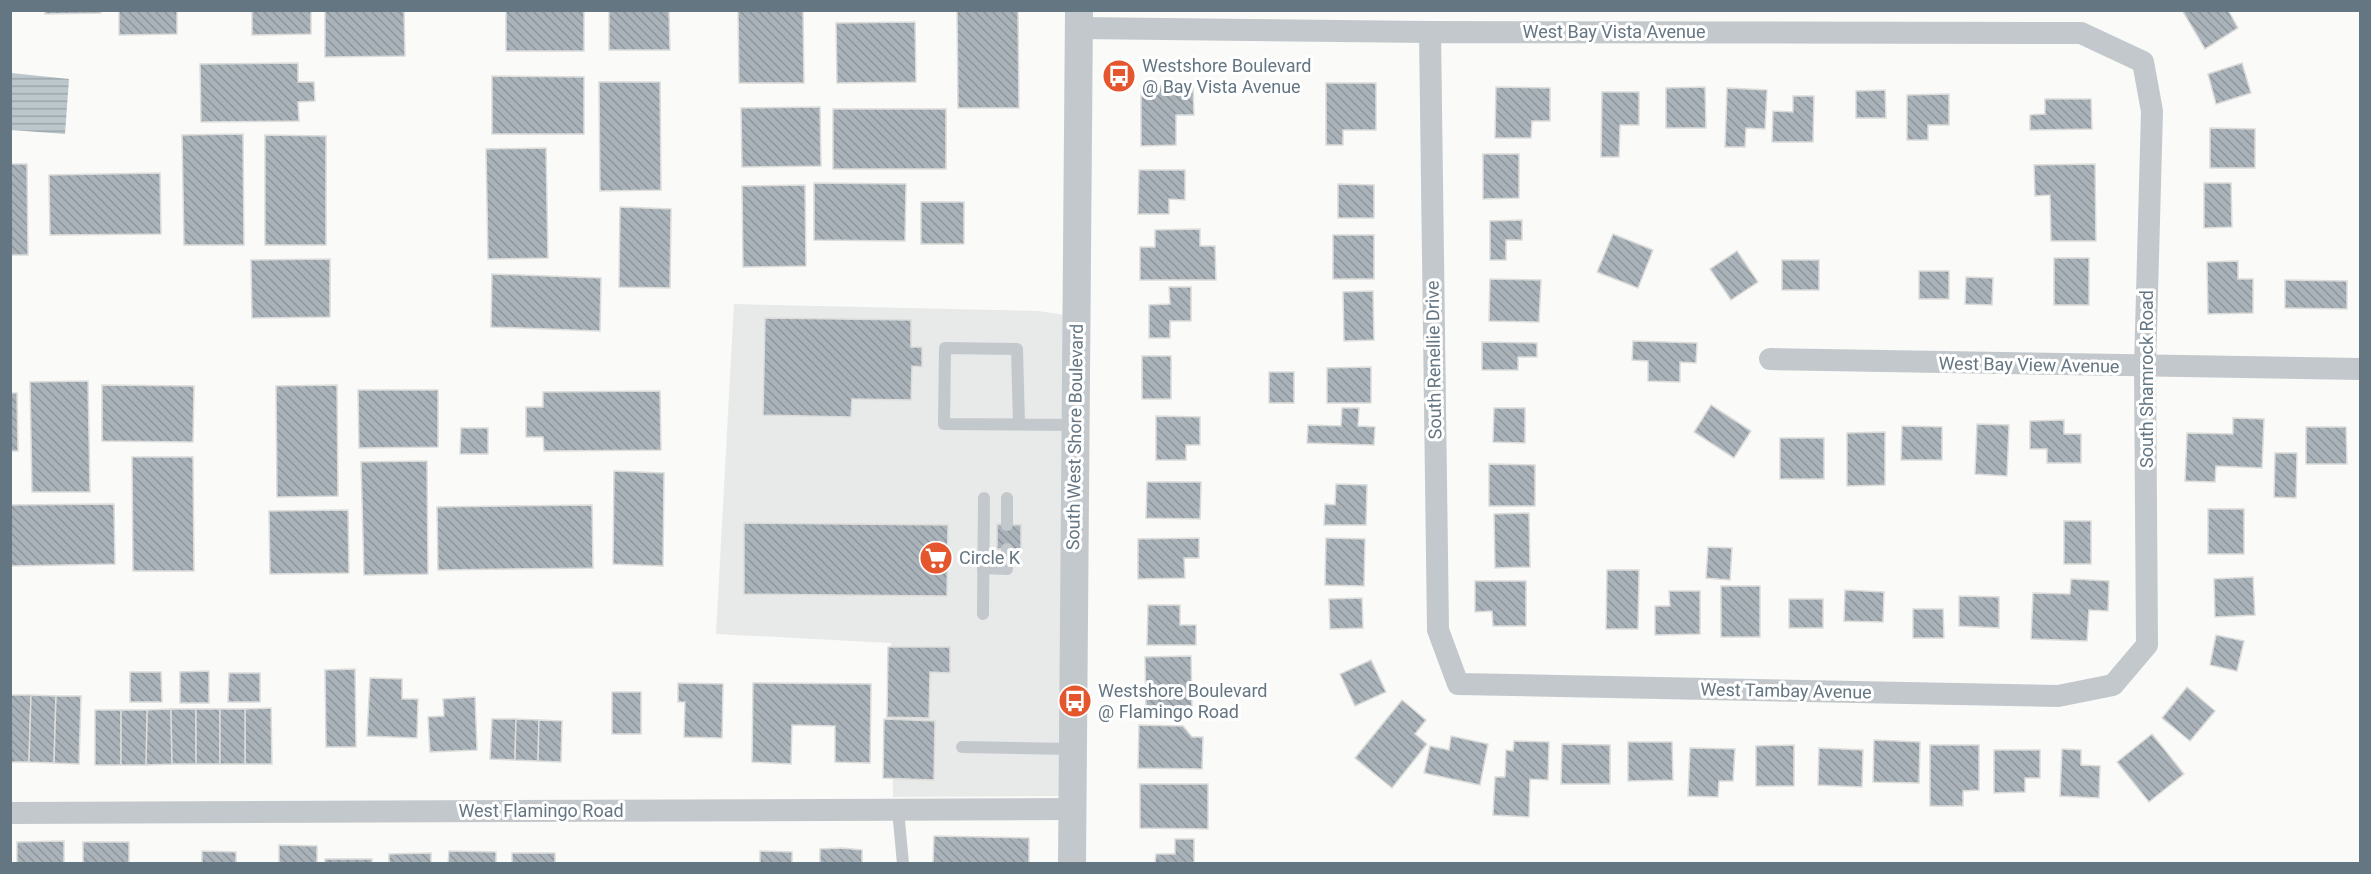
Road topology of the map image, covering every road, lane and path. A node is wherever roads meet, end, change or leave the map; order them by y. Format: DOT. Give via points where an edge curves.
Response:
graph roads {
  1 [pos="1079,19"];
  2 [pos="1430,32"];
  3 [pos="2143,62"];
  4 [pos="1770,359"];
  5 [pos="2145,367"];
  6 [pos="2361,369"];
  7 [pos="1019,424"];
  8 [pos="1075,425"];
  9 [pos="984,498"];
  10 [pos="1007,498"];
  11 [pos="1007,525"];
  12 [pos="1007,549"];
  13 [pos="983,568"];
  14 [pos="983,614"];
  15 [pos="1458,684"];
  16 [pos="2114,685"];
  17 [pos="962,747"];
  18 [pos="1072,749"];
  19 [pos="1071,809"];
  20 [pos="898,810"];
  21 [pos="10,813"];
  22 [pos="903,864"];
  23 [pos="1072,864"];
  1 -- 2 [label="street, West Bay Vista Avenue"];
  1 -- 8 [label="street, South West Shore Boulevard"];
  2 -- 3 [label="street, West Bay Vista Avenue" via="2081,33"];
  2 -- 15 [label="street, South Renellie Drive" via="1437,630"];
  3 -- 5 [label="street, South Shamrock Road" via="2152,111"];
  4 -- 5 [label="street, West Bay View Avenue"];
  5 -- 6 [label="street, West Bay View Avenue"];
  5 -- 16 [label="street, South Shamrock Road" via="2147,645"];
  7 -- 7 [label="lane" via="944,424 945,348 1017,349"];
  7 -- 8 [label="lane"];
  8 -- 18 [label="street, South West Shore Boulevard"];
  9 -- 13 [label="lane"];
  10 -- 11 [label="lane"];
  12 -- 13 [label="lane" via="1007,569"];
  13 -- 14 [label="lane"];
  15 -- 16 [label="street, West Tambay Avenue" via="2058,696"];
  17 -- 18 [label="lane"];
  18 -- 19 [label="street, South West Shore Boulevard"];
  19 -- 20 [label="street, West Flamingo Road"];
  19 -- 23 [label="street, South West Shore Boulevard"];
  20 -- 21 [label="street, West Flamingo Road"];
  20 -- 22 [label="lane"];
}
